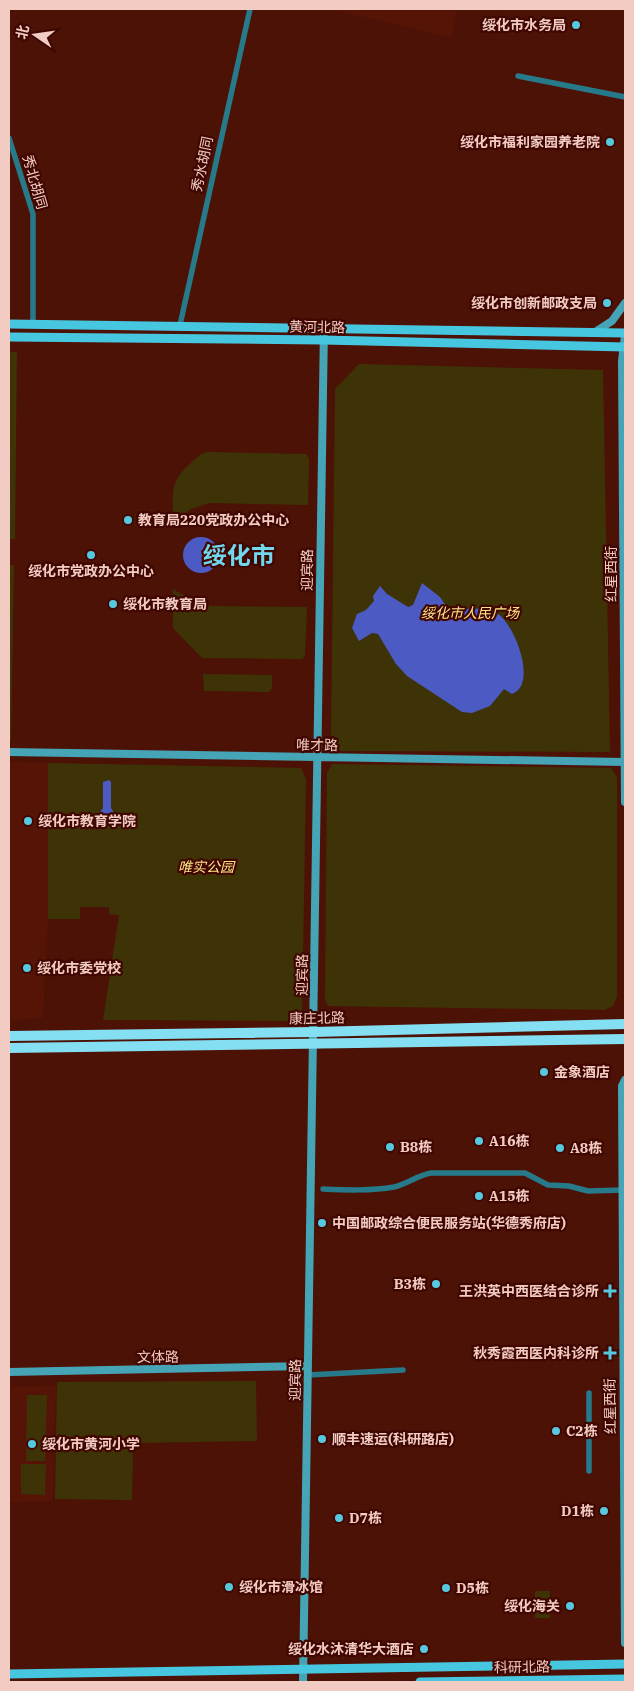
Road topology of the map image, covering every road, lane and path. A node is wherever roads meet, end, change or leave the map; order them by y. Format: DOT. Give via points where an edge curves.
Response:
graph roads {
  1 [pos="250,9"];
  2 [pos="518,76"];
  3 [pos="625,97"];
  4 [pos="9,138"];
  5 [pos="625,303"];
  6 [pos="9,324"];
  7 [pos="33,324"];
  8 [pos="180,325"];
  9 [pos="324,327"];
  10 [pos="595,332"];
  11 [pos="625,334"];
  12 [pos="9,337"];
  13 [pos="324,340"];
  14 [pos="624,347"];
  15 [pos="624,366"];
  16 [pos="624,505"];
  17 [pos="9,752"];
  18 [pos="318,758"];
  19 [pos="624,762"];
  20 [pos="625,793"];
  21 [pos="625,802"];
  22 [pos="625,1024"];
  23 [pos="314,1032"];
  24 [pos="9,1036"];
  25 [pos="625,1039"];
  26 [pos="314,1043"];
  27 [pos="9,1048"];
  28 [pos="625,1080"];
  29 [pos="323,1189"];
  30 [pos="622,1190"];
  31 [pos="624,1235"];
  32 [pos="308,1366"];
  33 [pos="403,1370"];
  34 [pos="9,1372"];
  35 [pos="308,1375"];
  36 [pos="589,1393"];
  37 [pos="624,1397"];
  38 [pos="589,1471"];
  39 [pos="625,1563"];
  40 [pos="625,1643"];
  41 [pos="625,1664"];
  42 [pos="303,1669"];
  43 [pos="9,1674"];
  44 [pos="625,1679"];
  45 [pos="302,1682"];
  46 [pos="420,1682"];
  1 -- 8 [label="street, 秀水胡同"];
  2 -- 3 [label="street"];
  4 -- 7 [label="street, 秀北胡同" via="33,214"];
  5 -- 10 [label="main road" via="612,321"];
  6 -- 7 [label="main road, 黄河北路"];
  7 -- 8 [label="main road, 黄河北路"];
  8 -- 9 [label="main road, 黄河北路"];
  9 -- 10 [label="main road, 黄河北路"];
  9 -- 13 [label="main road, 迎宾路"];
  10 -- 11 [label="main road, 黄河北路"];
  11 -- 14 [label="main road, 红星西街"];
  12 -- 13 [label="main road, 黄河北路"];
  13 -- 14 [label="main road, 黄河北路"];
  13 -- 18 [label="main road, 迎宾路"];
  14 -- 15 [label="main road, 红星西街"];
  15 -- 16 [label="main road, 红星西街"];
  16 -- 19 [label="main road, 红星西街"];
  17 -- 18 [label="main road, 唯才路"];
  18 -- 19 [label="main road, 唯才路"];
  18 -- 23 [label="main road, 迎宾路"];
  19 -- 20 [label="main road, 红星西街"];
  20 -- 21 [label="main road, 红星西街"];
  22 -- 23 [label="highway, 康庄北路"];
  23 -- 24 [label="highway, 康庄北路"];
  23 -- 26 [label="main road, 迎宾路"];
  25 -- 26 [label="highway, 康庄北路"];
  26 -- 27 [label="highway, 康庄北路"];
  26 -- 32 [label="main road, 迎宾路"];
  28 -- 30 [label="main road, 红星西街" via="622,1086"];
  29 -- 30 [label="street" via="396,1187 421,1174 431,1173 496,1172 525,1173 548,1185"];
  30 -- 31 [label="main road, 红星西街"];
  31 -- 37 [label="main road, 红星西街"];
  32 -- 34 [label="main road, 文体路"];
  32 -- 35 [label="main road, 迎宾路"];
  33 -- 35 [label="street"];
  35 -- 42 [label="main road, 迎宾路"];
  36 -- 38 [label="street"];
  37 -- 39 [label="main road, 红星西街"];
  39 -- 40 [label="main road, 红星西街"];
  41 -- 42 [label="main road"];
  42 -- 43 [label="main road"];
  42 -- 45 [label="main road, 迎宾路"];
  44 -- 46 [label="main road, 科研北路"];
}
